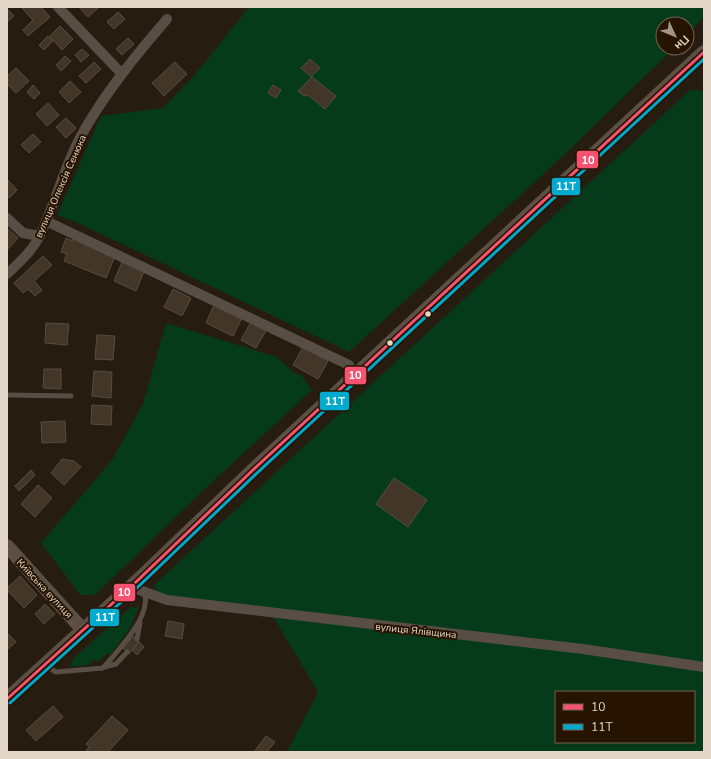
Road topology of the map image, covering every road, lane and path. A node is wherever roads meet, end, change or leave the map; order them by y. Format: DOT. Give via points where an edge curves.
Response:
graph roads {
  1 [pos="58,7"];
  2 [pos="167,19"];
  3 [pos="704,52"];
  4 [pos="122,74"];
  5 [pos="7,218"];
  6 [pos="46,221"];
  7 [pos="40,236"];
  8 [pos="7,274"];
  9 [pos="348,365"];
  10 [pos="7,395"];
  11 [pos="71,396"];
  12 [pos="7,546"];
  13 [pos="138,587"];
  14 [pos="142,617"];
  15 [pos="83,630"];
  16 [pos="137,639"];
  17 [pos="127,652"];
  18 [pos="45,665"];
  19 [pos="704,667"];
  20 [pos="103,668"];
  21 [pos="7,699"];
  1 -- 4 [label="street"];
  2 -- 4 [label="street, вулиця Олексія Сенюка"];
  3 -- 13 [label="main road" via="474,266"];
  4 -- 6 [label="street, вулиця Олексія Сенюка" via="82,134"];
  5 -- 7 [label="street" via="22,233"];
  6 -- 7 [label="street, вулиця Олексія Сенюка"];
  6 -- 9 [label="street"];
  7 -- 8 [label="street, вулиця Олексія Сенюка" via="22,260"];
  10 -- 11 [label="lane"];
  12 -- 15 [label="main road, Київська вулиця"];
  13 -- 14 [label="lane" via="146,598"];
  13 -- 15 [label="main road"];
  13 -- 19 [label="street, вулиця Ялівщина" via="167,600 583,649"];
  14 -- 16 [label="lane"];
  14 -- 20 [label="lane"];
  15 -- 18 [label="main road"];
  17 -- 20 [label="lane" via="116,664"];
  18 -- 20 [label="lane" via="56,672"];
  18 -- 21 [label="main road"];
}
